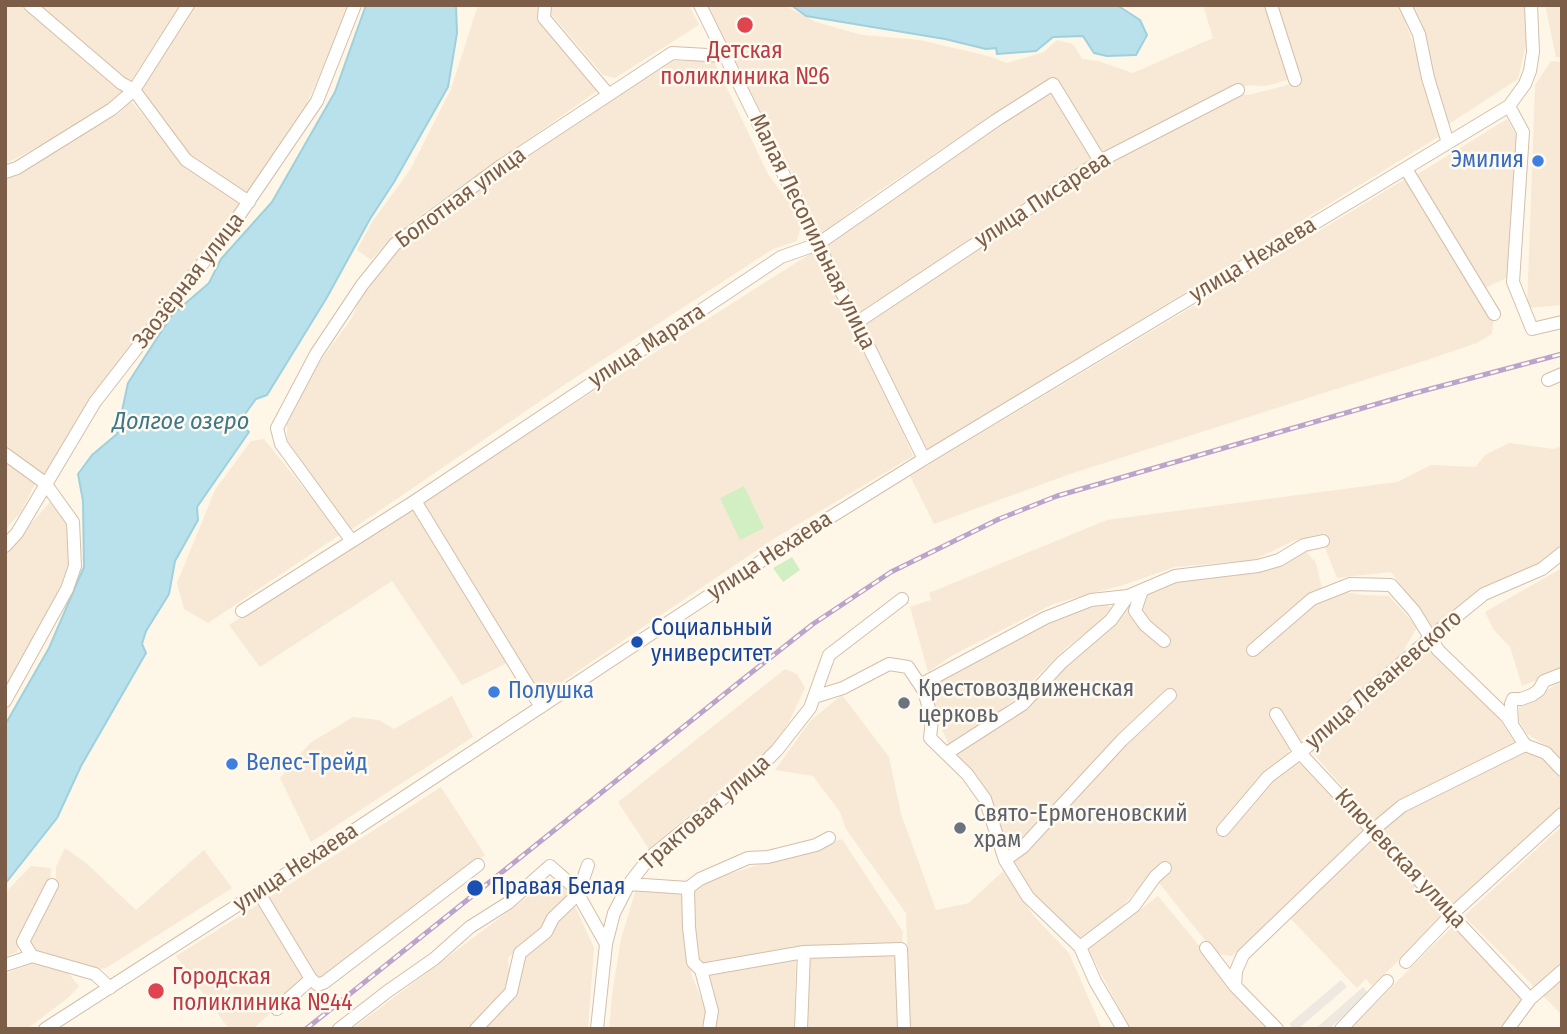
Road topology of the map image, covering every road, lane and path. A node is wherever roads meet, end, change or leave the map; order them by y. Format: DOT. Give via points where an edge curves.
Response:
graph roads {
  1 [pos="30,5"];
  2 [pos="188,5"];
  3 [pos="355,5"];
  4 [pos="700,5"];
  5 [pos="1271,5"];
  6 [pos="1405,5"];
  7 [pos="1531,5"];
  8 [pos="545,11"];
  9 [pos="725,56"];
  10 [pos="1294,80"];
  11 [pos="134,90"];
  12 [pos="1238,90"];
  13 [pos="608,94"];
  14 [pos="1509,106"];
  15 [pos="1448,143"];
  16 [pos="1100,161"];
  17 [pos="1406,169"];
  18 [pos="5,172"];
  19 [pos="249,202"];
  20 [pos="818,244"];
  21 [pos="1494,314"];
  22 [pos="1562,322"];
  23 [pos="856,323"];
  24 [pos="1562,373"];
  25 [pos="1548,380"];
  26 [pos="5,454"];
  27 [pos="924,458"];
  28 [pos="45,484"];
  29 [pos="415,500"];
  30 [pos="351,540"];
  31 [pos="1324,541"];
  32 [pos="5,546"];
  33 [pos="1562,553"];
  34 [pos="1142,590"];
  35 [pos="1128,596"];
  36 [pos="902,598"];
  37 [pos="242,611"];
  38 [pos="1431,637"];
  39 [pos="1164,641"];
  40 [pos="1253,650"];
  41 [pos="1562,674"];
  42 [pos="920,685"];
  43 [pos="1170,695"];
  44 [pos="814,697"];
  45 [pos="5,701"];
  46 [pos="541,706"];
  47 [pos="1276,714"];
  48 [pos="1512,724"];
  49 [pos="1525,745"];
  50 [pos="947,753"];
  51 [pos="1300,753"];
  52 [pos="1562,770"];
  53 [pos="1562,814"];
  54 [pos="1223,830"];
  55 [pos="1372,831"];
  56 [pos="828,838"];
  57 [pos="1005,860"];
  58 [pos="478,865"];
  59 [pos="588,865"];
  60 [pos="1165,868"];
  61 [pos="629,884"];
  62 [pos="52,885"];
  63 [pos="688,888"];
  64 [pos="262,890"];
  65 [pos="578,894"];
  66 [pos="1452,914"];
  67 [pos="606,944"];
  68 [pos="1080,947"];
  69 [pos="1206,948"];
  70 [pos="804,952"];
  71 [pos="32,956"];
  72 [pos="1406,962"];
  73 [pos="5,965"];
  74 [pos="701,970"];
  75 [pos="1562,971"];
  76 [pos="311,979"];
  77 [pos="1387,981"];
  78 [pos="1235,986"];
  79 [pos="110,988"];
  80 [pos="1530,999"];
  81 [pos="276,1009"];
  82 [pos="67,1023"];
  83 [pos="45,1029"];
  84 [pos="339,1029"];
  85 [pos="476,1029"];
  86 [pos="597,1029"];
  87 [pos="709,1029"];
  88 [pos="801,1029"];
  89 [pos="904,1029"];
  90 [pos="1123,1029"];
  91 [pos="1277,1029"];
  92 [pos="1341,1029"];
  93 [pos="1508,1029"];
  1 -- 11 [label="street"];
  2 -- 11 [label="street"];
  3 -- 19 [label="street, Заозёрная улица" via="317,101"];
  4 -- 9 [label="street, Малая Лесопильная улица"];
  5 -- 10 [label="street"];
  6 -- 15 [label="street" via="1419,34"];
  7 -- 14 [label="street" via="1530,71"];
  8 -- 13 [label="street"];
  9 -- 13 [label="street, Болотная улица" via="672,53"];
  9 -- 20 [label="street, Малая Лесопильная улица"];
  11 -- 18 [label="street" via="100,116"];
  11 -- 19 [label="street" via="186,160"];
  12 -- 16 [label="street, улица Писарева"];
  13 -- 30 [label="street, Болотная улица" via="395,244 316,354 277,428 281,444"];
  14 -- 15 [label="street, улица Нехаева"];
  14 -- 22 [label="street" via="1523,132 1513,282 1532,329"];
  15 -- 17 [label="street, улица Нехаева"];
  16 -- 20 [label="street, улица Марата" via="1053,84"];
  16 -- 23 [label="street, улица Писарева"];
  17 -- 21 [label="street"];
  17 -- 27 [label="street, улица Нехаева"];
  19 -- 28 [label="street, Заозёрная улица" via="94,402"];
  20 -- 23 [label="street, Малая Лесопильная улица"];
  20 -- 29 [label="street, улица Марата" via="782,257"];
  23 -- 27 [label="street, Малая Лесопильная улица"];
  24 -- 25 [label="street"];
  26 -- 28 [label="street"];
  27 -- 46 [label="street, улица Нехаева"];
  28 -- 32 [label="street, Заозёрная улица"];
  28 -- 45 [label="street" via="73,522 75,566"];
  29 -- 30 [label="street, улица Марата"];
  29 -- 46 [label="street"];
  30 -- 37 [label="street, улица Марата"];
  31 -- 34 [label="street" via="1258,566 1175,576"];
  33 -- 38 [label="street, улица Леваневского" via="1542,569 1484,594"];
  34 -- 35 [label="street"];
  34 -- 39 [label="street" via="1135,611"];
  35 -- 42 [label="street" via="1091,600 1045,618"];
  35 -- 50 [label="street" via="1111,620 1023,704"];
  36 -- 44 [label="street, Трактовая улица" via="829,655"];
  38 -- 40 [label="street" via="1391,585 1350,584 1312,599"];
  38 -- 48 [label="street" via="1438,650"];
  38 -- 51 [label="street, улица Леваневского"];
  41 -- 48 [label="street" via="1544,681 1532,695 1513,699"];
  42 -- 44 [label="street" via="908,667 889,664"];
  42 -- 50 [label="street" via="932,719 930,738"];
  43 -- 57 [label="street" via="1023,847"];
  44 -- 61 [label="street, Трактовая улица" via="802,719 754,774 649,858"];
  46 -- 64 [label="street, улица Нехаева"];
  47 -- 51 [label="street, Ключевская улица"];
  48 -- 49 [label="street"];
  49 -- 52 [label="street" via="1546,753"];
  49 -- 55 [label="street" via="1402,806"];
  50 -- 57 [label="street" via="985,799"];
  51 -- 54 [label="street, улица Леваневского" via="1255,790"];
  51 -- 55 [label="street, Ключевская улица"];
  53 -- 66 [label="street"];
  55 -- 66 [label="street, Ключевская улица"];
  55 -- 78 [label="street" via="1244,955"];
  56 -- 63 [label="street" via="816,845 748,858 700,878"];
  57 -- 68 [label="street" via="1028,897"];
  58 -- 76 [label="street" via="325,982 318,985"];
  59 -- 65 [label="street"];
  60 -- 68 [label="street" via="1134,906"];
  61 -- 63 [label="street"];
  61 -- 67 [label="street, Трактовая улица" via="614,912"];
  62 -- 71 [label="street" via="23,942"];
  63 -- 74 [label="street" via="693,962"];
  64 -- 76 [label="street" via="262,898"];
  64 -- 79 [label="street, улица Нехаева"];
  65 -- 67 [label="street"];
  65 -- 84 [label="street" via="550,866 508,903"];
  65 -- 85 [label="street" via="553,918 546,932 520,953 511,992"];
  66 -- 72 [label="street"];
  66 -- 80 [label="street, Ключевская улица"];
  67 -- 86 [label="street, Трактовая улица"];
  68 -- 90 [label="street"];
  69 -- 78 [label="street"];
  70 -- 74 [label="street"];
  70 -- 88 [label="street"];
  70 -- 89 [label="street" via="901,949"];
  71 -- 73 [label="street"];
  71 -- 79 [label="street" via="95,974"];
  74 -- 87 [label="street" via="712,1011"];
  75 -- 80 [label="street"];
  76 -- 81 [label="street"];
  77 -- 92 [label="street"];
  78 -- 91 [label="street"];
  79 -- 82 [label="street, улица Нехаева"];
  80 -- 93 [label="street"];
  82 -- 83 [label="street, улица Нехаева"];
}
